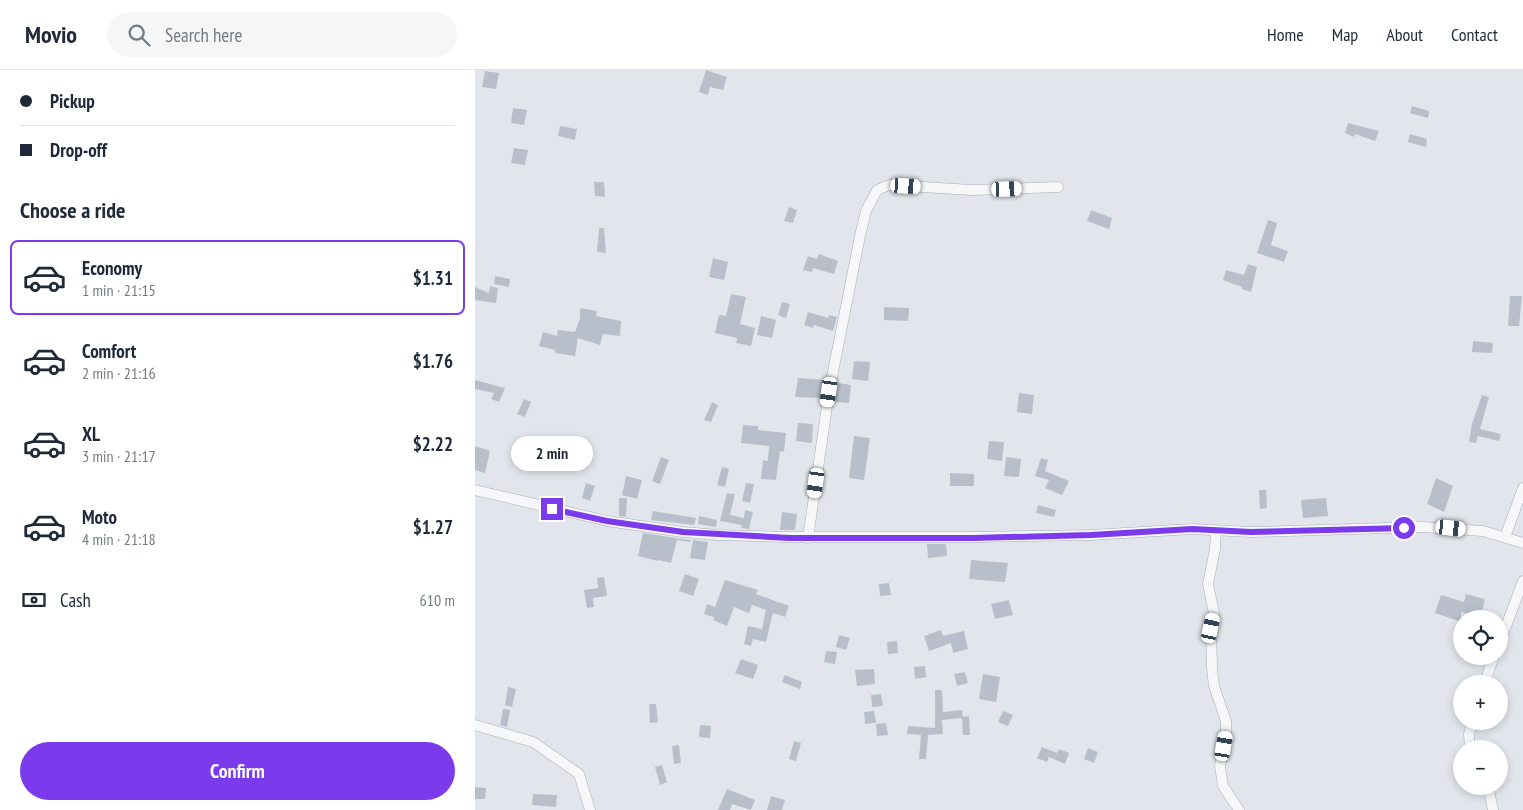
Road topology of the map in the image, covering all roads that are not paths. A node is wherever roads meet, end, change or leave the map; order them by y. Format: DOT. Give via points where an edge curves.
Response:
graph roads {
  1 [pos="1059,187"];
  2 [pos="1523,488"];
  3 [pos="475,490"];
  4 [pos="1217,530"];
  5 [pos="1505,537"];
  6 [pos="808,538"];
  7 [pos="1523,543"];
  8 [pos="1523,581"];
  9 [pos="1508,621"];
  10 [pos="475,725"];
  11 [pos="1490,795"];
  12 [pos="590,810"];
  13 [pos="1239,810"];
  14 [pos="1493,810"];
  1 -- 6 [label="street" via="972,190 889,185 877,190 866,211 833,372"];
  2 -- 5 [label="street"];
  3 -- 6 [label="street" via="607,521 683,532"];
  4 -- 5 [label="street" via="1261,532 1422,527 1483,531"];
  4 -- 6 [label="street" via="973,538"];
  4 -- 13 [label="street" via="1208,584 1214,613 1212,668 1214,686 1226,721 1220,766 1223,786"];
  5 -- 7 [label="street"];
  8 -- 9 [label="street"];
  10 -- 12 [label="street" via="533,742 579,774"];
  11 -- 14 [label="street"];
}
